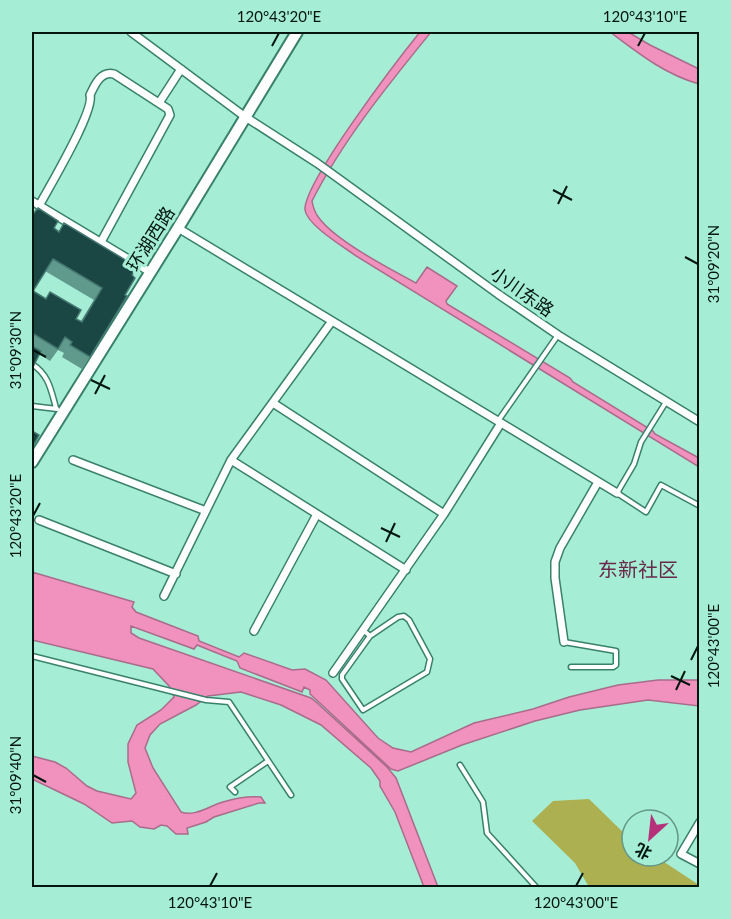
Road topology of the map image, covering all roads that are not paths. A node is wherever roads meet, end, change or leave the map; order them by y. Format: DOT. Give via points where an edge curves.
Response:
graph roads {
  1 [pos="131,32"];
  2 [pos="297,32"];
  3 [pos="181,69"];
  4 [pos="159,103"];
  5 [pos="244,116"];
  6 [pos="35,204"];
  7 [pos="178,228"];
  8 [pos="101,242"];
  9 [pos="150,272"];
  10 [pos="332,321"];
  11 [pos="558,335"];
  12 [pos="32,364"];
  13 [pos="666,401"];
  14 [pos="273,403"];
  15 [pos="32,406"];
  16 [pos="59,411"];
  17 [pos="499,422"];
  18 [pos="699,422"];
  19 [pos="73,460"];
  20 [pos="231,460"];
  21 [pos="32,462"];
  22 [pos="598,482"];
  23 [pos="617,493"];
  24 [pos="699,506"];
  25 [pos="206,511"];
  26 [pos="317,514"];
  27 [pos="444,514"];
  28 [pos="39,520"];
  29 [pos="406,570"];
  30 [pos="176,574"];
  31 [pos="164,596"];
  32 [pos="362,630"];
  33 [pos="254,631"];
  34 [pos="370,636"];
  35 [pos="564,642"];
  36 [pos="32,656"];
  37 [pos="572,667"];
  38 [pos="333,673"];
  39 [pos="268,761"];
  40 [pos="460,765"];
  41 [pos="234,792"];
  42 [pos="291,795"];
  43 [pos="699,822"];
  44 [pos="699,864"];
  45 [pos="537,888"];
  1 -- 3 [label="street, 小川东路"];
  2 -- 5 [label="main road, 环湖西路"];
  3 -- 4 [label="street"];
  3 -- 5 [label="street, 小川东路"];
  4 -- 6 [label="street" via="114,74 102,76 90,95 92,101 81,128"];
  4 -- 8 [label="street" via="168,109 168,120"];
  5 -- 7 [label="main road, 环湖西路"];
  5 -- 11 [label="street, 小川东路" via="317,163"];
  6 -- 8 [label="street"];
  7 -- 9 [label="main road, 环湖西路"];
  7 -- 10 [label="street"];
  8 -- 9 [label="street"];
  9 -- 16 [label="main road, 环湖西路"];
  10 -- 14 [label="street"];
  10 -- 17 [label="street"];
  11 -- 13 [label="street, 小川东路"];
  11 -- 17 [label="lane"];
  12 -- 16 [label="lane" via="49,382"];
  13 -- 18 [label="street, 小川东路"];
  13 -- 23 [label="lane"];
  14 -- 20 [label="street"];
  14 -- 27 [label="street"];
  15 -- 16 [label="lane"];
  16 -- 21 [label="main road, 环湖西路"];
  17 -- 22 [label="street"];
  17 -- 27 [label="street"];
  19 -- 25 [label="street"];
  20 -- 25 [label="street"];
  20 -- 26 [label="street"];
  22 -- 23 [label="street"];
  22 -- 35 [label="street" via="555,562"];
  23 -- 24 [label="lane" via="646,512 661,485"];
  25 -- 30 [label="street"];
  26 -- 29 [label="street"];
  26 -- 33 [label="street"];
  27 -- 29 [label="street"];
  28 -- 30 [label="street"];
  29 -- 32 [label="street"];
  30 -- 31 [label="street"];
  32 -- 34 [label="lane"];
  32 -- 38 [label="street"];
  34 -- 34 [label="lane" via="342,675 363,710 427,672 430,659 404,616"];
  35 -- 37 [label="lane" via="616,651 613,667"];
  36 -- 39 [label="lane" via="206,700 229,702"];
  39 -- 41 [label="lane" via="230,787"];
  39 -- 42 [label="lane"];
  40 -- 45 [label="lane" via="483,802 488,833"];
  43 -- 44 [label="street" via="681,854"];
}
